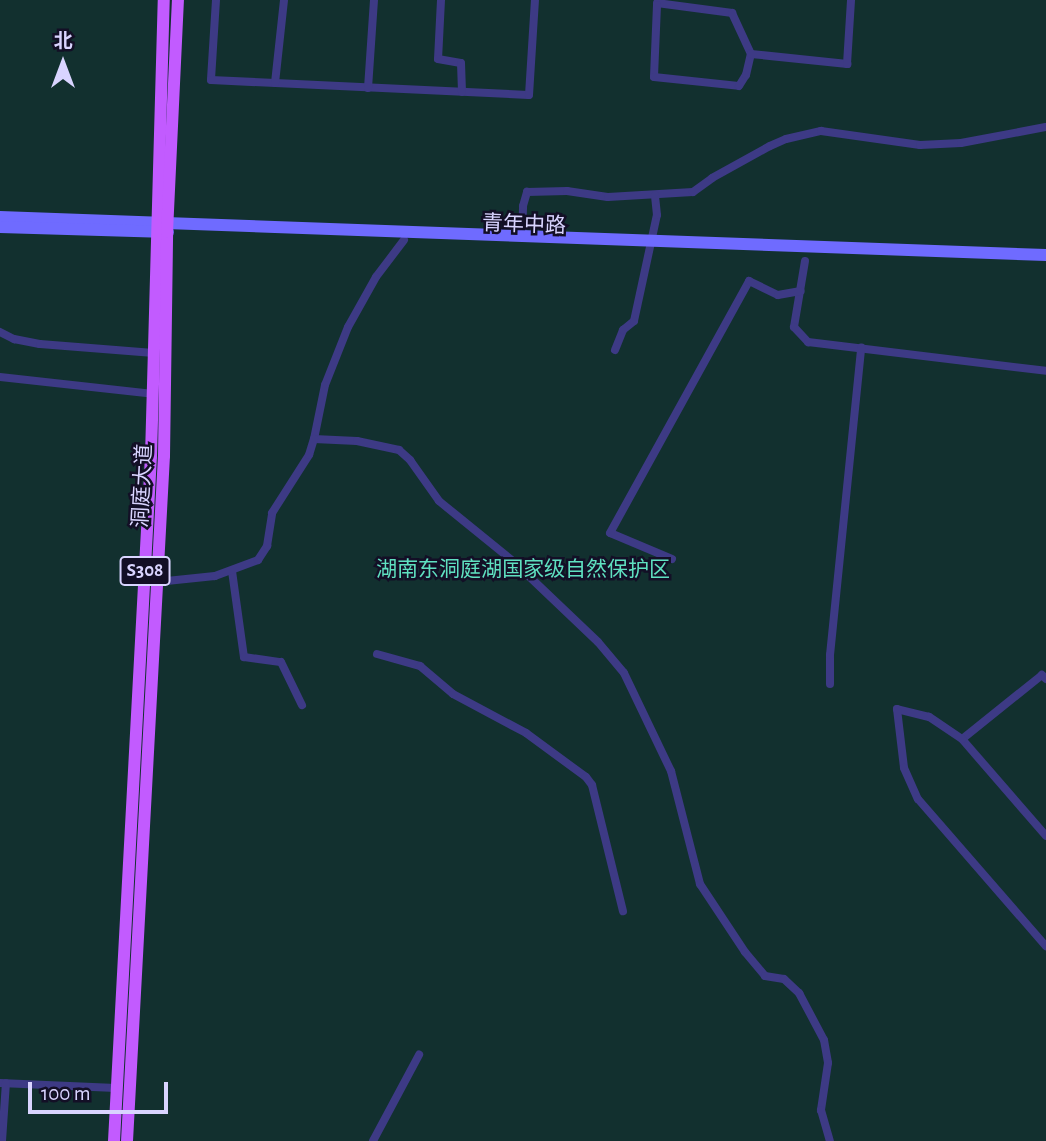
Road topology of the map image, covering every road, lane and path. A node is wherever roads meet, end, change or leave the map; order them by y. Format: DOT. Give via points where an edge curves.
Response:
graph roads {
  1 [pos="162,0"];
  2 [pos="179,0"];
  3 [pos="216,0"];
  4 [pos="284,0"];
  5 [pos="374,0"];
  6 [pos="441,0"];
  7 [pos="535,0"];
  8 [pos="851,0"];
  9 [pos="657,2"];
  10 [pos="751,54"];
  11 [pos="275,83"];
  12 [pos="368,88"];
  13 [pos="462,92"];
  14 [pos="1046,127"];
  15 [pos="655,195"];
  16 [pos="0,217"];
  17 [pos="0,227"];
  18 [pos="162,228"];
  19 [pos="522,237"];
  20 [pos="404,240"];
  21 [pos="650,246"];
  22 [pos="1046,255"];
  23 [pos="805,261"];
  24 [pos="1046,263"];
  25 [pos="801,291"];
  26 [pos="0,332"];
  27 [pos="861,348"];
  28 [pos="615,350"];
  29 [pos="154,353"];
  30 [pos="1046,371"];
  31 [pos="0,377"];
  32 [pos="153,394"];
  33 [pos="314,439"];
  34 [pos="672,559"];
  35 [pos="232,571"];
  36 [pos="157,582"];
  37 [pos="377,654"];
  38 [pos="1046,679"];
  39 [pos="830,684"];
  40 [pos="302,705"];
  41 [pos="962,739"];
  42 [pos="1046,836"];
  43 [pos="623,911"];
  44 [pos="1046,946"];
  45 [pos="419,1055"];
  46 [pos="3,1083"];
  47 [pos="116,1088"];
  48 [pos="2,1141"];
  49 [pos="114,1141"];
  50 [pos="127,1141"];
  51 [pos="373,1141"];
  52 [pos="830,1141"];
  1 -- 18 [label="main road, 洞庭大道 / S308"];
  2 -- 18 [label="main road, 洞庭大道 / S308"];
  3 -- 11 [label="street" via="211,80"];
  4 -- 11 [label="street"];
  5 -- 12 [label="street"];
  6 -- 13 [label="street" via="438,59 461,62"];
  7 -- 13 [label="street" via="529,95"];
  8 -- 10 [label="street" via="847,64"];
  9 -- 10 [label="street" via="732,13"];
  9 -- 10 [label="street" via="654,77 739,86 747,75"];
  11 -- 12 [label="street"];
  12 -- 13 [label="street"];
  14 -- 15 [label="street" via="961,143 920,145 821,131 771,146 694,192"];
  15 -- 19 [label="street" via="527,192"];
  15 -- 21 [label="street" via="657,215"];
  16 -- 18 [label="main road, 青年中路"];
  17 -- 18 [label="main road, 青年中路"];
  18 -- 19 [label="main road"];
  18 -- 20 [label="main road, 青年中路"];
  18 -- 29 [label="main road, 洞庭大道 / S308"];
  18 -- 36 [label="main road, 洞庭大道 / S308" via="164,456"];
  19 -- 21 [label="main road"];
  20 -- 21 [label="main road, 青年中路"];
  20 -- 33 [label="street" via="376,277 348,327 325,385"];
  21 -- 22 [label="main road"];
  21 -- 24 [label="main road, 青年中路"];
  21 -- 28 [label="street" via="634,321 622,330"];
  23 -- 25 [label="street"];
  25 -- 27 [label="street" via="794,327 808,342"];
  25 -- 34 [label="street" via="778,295 750,281 610,533"];
  26 -- 29 [label="street" via="40,344"];
  27 -- 30 [label="street"];
  27 -- 39 [label="street"];
  29 -- 32 [label="main road, 洞庭大道 / S308"];
  31 -- 32 [label="street"];
  32 -- 47 [label="main road, 洞庭大道 / S308"];
  33 -- 35 [label="street" via="309,455 272,513 267,546 258,560"];
  33 -- 52 [label="street" via="357,441 399,450 439,501 514,562 624,673 671,771 700,884 763,973 784,979 799,993 824,1040 828,1063 821,1110"];
  35 -- 36 [label="street"];
  35 -- 40 [label="street" via="244,657 281,662"];
  36 -- 50 [label="main road, 洞庭大道 / S308"];
  37 -- 43 [label="street" via="420,666 453,694 526,733 586,777 592,785"];
  38 -- 41 [label="street" via="1042,675"];
  41 -- 42 [label="street"];
  41 -- 44 [label="street" via="929,717 897,709 904,768 918,799"];
  45 -- 51 [label="street"];
  46 -- 47 [label="street"];
  46 -- 48 [label="street"];
  47 -- 49 [label="main road, 洞庭大道 / S308"];
}
